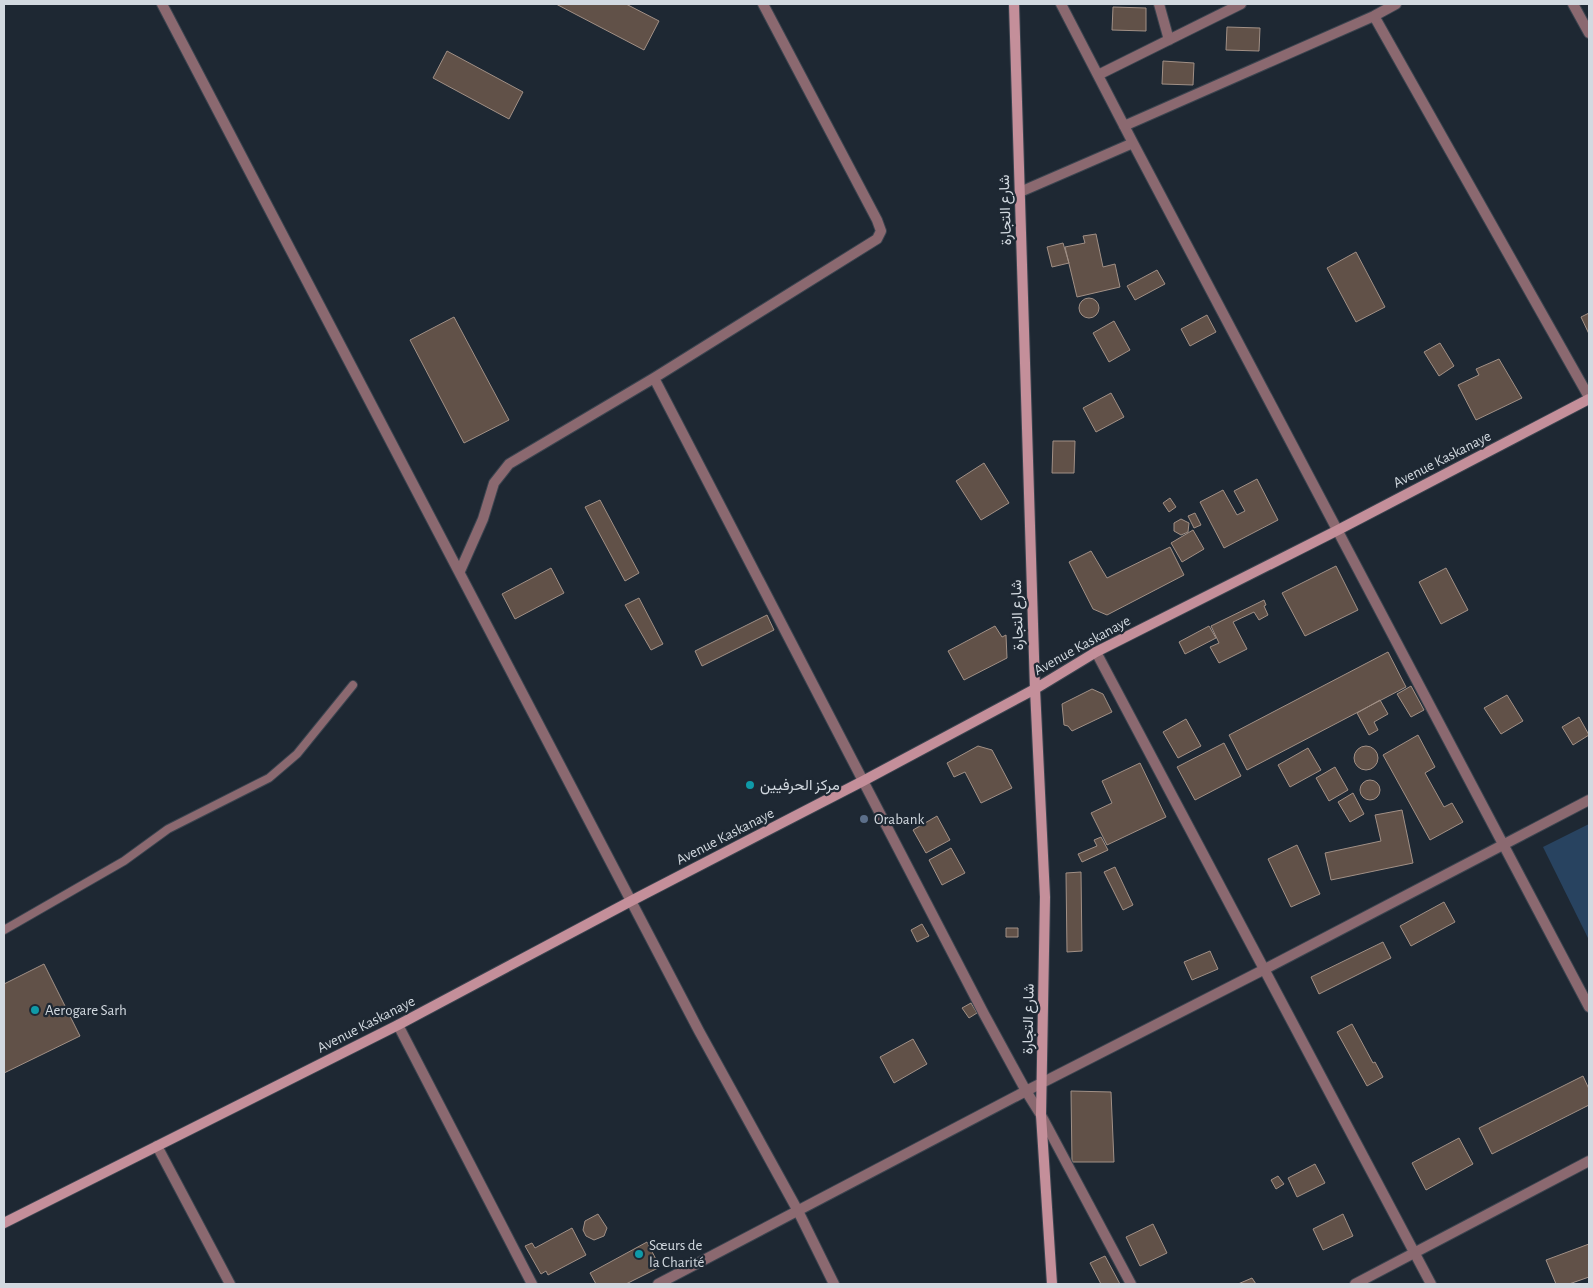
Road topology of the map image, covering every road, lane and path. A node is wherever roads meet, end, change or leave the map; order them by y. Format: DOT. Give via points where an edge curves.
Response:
graph roads {
  1 [pos="162,4"];
  2 [pos="764,4"];
  3 [pos="1014,4"];
  4 [pos="1061,4"];
  5 [pos="1159,4"];
  6 [pos="1240,4"];
  7 [pos="1396,4"];
  8 [pos="1573,4"];
  9 [pos="1374,16"];
  10 [pos="1589,33"];
  11 [pos="1169,40"];
  12 [pos="1098,75"];
  13 [pos="1124,126"];
  14 [pos="1133,143"];
  15 [pos="1020,192"];
  16 [pos="654,378"];
  17 [pos="1589,398"];
  18 [pos="1338,530"];
  19 [pos="460,571"];
  20 [pos="1096,652"];
  21 [pos="353,685"];
  22 [pos="1035,689"];
  23 [pos="863,781"];
  24 [pos="1589,800"];
  25 [pos="1503,845"];
  26 [pos="631,901"];
  27 [pos="4,930"];
  28 [pos="1265,969"];
  29 [pos="1589,1007"];
  30 [pos="398,1025"];
  31 [pos="1042,1083"];
  32 [pos="1026,1091"];
  33 [pos="1041,1115"];
  34 [pos="157,1146"];
  35 [pos="1589,1161"];
  36 [pos="798,1212"];
  37 [pos="4,1223"];
  38 [pos="1414,1252"];
  39 [pos="230,1284"];
  40 [pos="532,1284"];
  41 [pos="658,1284"];
  42 [pos="834,1284"];
  43 [pos="1052,1284"];
  44 [pos="1131,1284"];
  45 [pos="1355,1284"];
  46 [pos="1430,1284"];
  1 -- 19 [label="street"];
  2 -- 16 [label="street" via="881,231 877,239"];
  3 -- 15 [label="street, شارع التجارة"];
  4 -- 12 [label="street"];
  5 -- 11 [label="street"];
  6 -- 11 [label="street"];
  7 -- 9 [label="street"];
  8 -- 10 [label="street"];
  9 -- 13 [label="street"];
  9 -- 17 [label="street"];
  11 -- 12 [label="street"];
  12 -- 13 [label="street"];
  13 -- 14 [label="street"];
  14 -- 15 [label="street"];
  14 -- 18 [label="street"];
  15 -- 22 [label="street, شارع التجارة"];
  16 -- 19 [label="street" via="509,464 494,483 483,519"];
  16 -- 23 [label="street"];
  17 -- 18 [label="street, Avenue Kaskanaye"];
  18 -- 20 [label="street, Avenue Kaskanaye"];
  18 -- 25 [label="street"];
  19 -- 26 [label="street"];
  20 -- 22 [label="street, Avenue Kaskanaye"];
  20 -- 28 [label="street"];
  21 -- 27 [label="lane" via="296,754 269,778 168,829 124,861"];
  22 -- 23 [label="street, Avenue Kaskanaye"];
  22 -- 31 [label="street, شارع التجارة" via="1045,897"];
  23 -- 26 [label="street, Avenue Kaskanaye"];
  23 -- 32 [label="street"];
  24 -- 25 [label="street"];
  25 -- 28 [label="street"];
  25 -- 29 [label="street"];
  26 -- 30 [label="street, Avenue Kaskanaye"];
  26 -- 36 [label="street"];
  28 -- 31 [label="street"];
  28 -- 38 [label="street"];
  30 -- 34 [label="street, Avenue Kaskanaye"];
  30 -- 40 [label="street"];
  31 -- 32 [label="street"];
  31 -- 33 [label="street, شارع التجارة"];
  32 -- 33 [label="street"];
  32 -- 36 [label="street"];
  33 -- 43 [label="street, شارع التجارة"];
  33 -- 44 [label="street"];
  34 -- 37 [label="street, Avenue Kaskanaye"];
  34 -- 39 [label="street"];
  35 -- 38 [label="street"];
  36 -- 41 [label="street"];
  36 -- 42 [label="street"];
  38 -- 45 [label="street"];
  38 -- 46 [label="street"];
}
